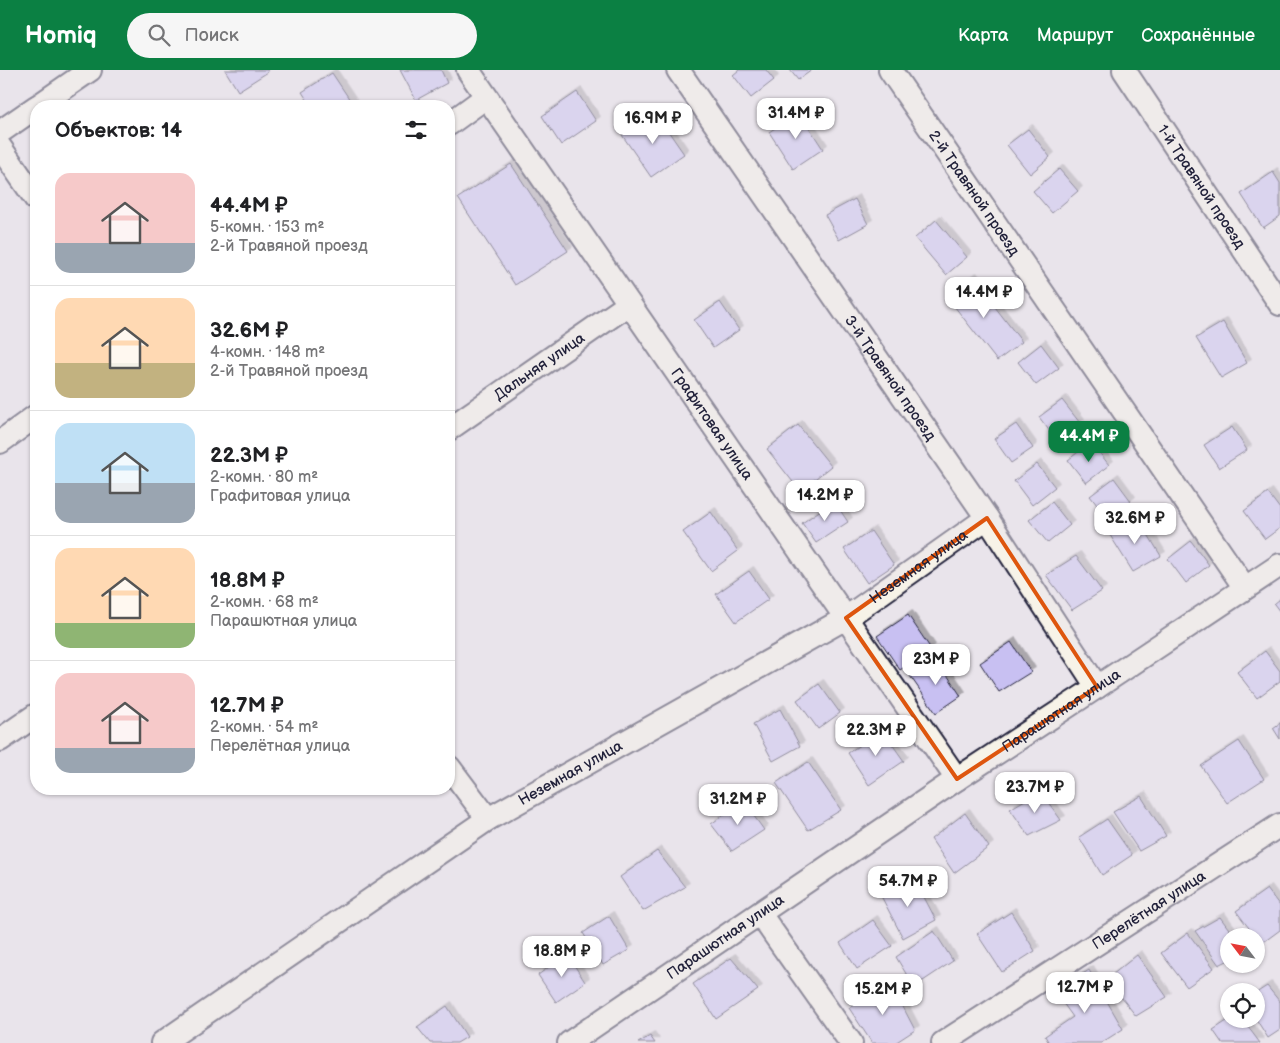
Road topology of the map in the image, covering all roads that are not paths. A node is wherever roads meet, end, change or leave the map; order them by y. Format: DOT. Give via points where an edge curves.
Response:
graph roads {
  1 [pos="90,70"];
  2 [pos="468,70"];
  3 [pos="678,70"];
  4 [pos="890,70"];
  5 [pos="1124,70"];
  6 [pos="486,97"];
  7 [pos="47,100"];
  8 [pos="30,112"];
  9 [pos="455,120"];
  10 [pos="0,132"];
  11 [pos="0,147"];
  12 [pos="30,190"];
  13 [pos="629,304"];
  14 [pos="1280,304"];
  15 [pos="30,420"];
  16 [pos="455,425"];
  17 [pos="0,442"];
  18 [pos="987,518"];
  19 [pos="1280,565"];
  20 [pos="1246,588"];
  21 [pos="846,618"];
  22 [pos="1097,687"];
  23 [pos="30,719"];
  24 [pos="0,740"];
  25 [pos="455,776"];
  26 [pos="957,778"];
  27 [pos="488,819"];
  28 [pos="1280,825"];
  29 [pos="760,914"];
  30 [pos="162,1043"];
  31 [pos="569,1043"];
  32 [pos="851,1043"];
  33 [pos="943,1043"];
  1 -- 7 [label="street"];
  2 -- 6 [label="street, Графитовая улица"];
  3 -- 18 [label="street, 3-й Травяной проезд"];
  4 -- 20 [label="street, 2-й Травяной проезд"];
  5 -- 14 [label="street, 1-й Травяной проезд"];
  6 -- 9 [label="street"];
  6 -- 13 [label="street, Графитовая улица"];
  8 -- 10 [label="street"];
  11 -- 12 [label="street"];
  13 -- 16 [label="street, Дальняя улица"];
  13 -- 21 [label="street, Графитовая улица"];
  15 -- 17 [label="street"];
  18 -- 21 [label="street, Неземная улица"];
  18 -- 22 [label="street, 3-й Травяной проезд"];
  19 -- 20 [label="street, Парашютная улица"];
  20 -- 22 [label="street, Парашютная улица"];
  21 -- 26 [label="street, Графитовая улица"];
  21 -- 27 [label="street, Неземная улица"];
  22 -- 26 [label="street, Парашютная улица"];
  23 -- 24 [label="street"];
  25 -- 27 [label="street"];
  26 -- 29 [label="street, Парашютная улица"];
  27 -- 30 [label="street, Неземная улица"];
  28 -- 33 [label="street, Перелётная улица"];
  29 -- 31 [label="street, Парашютная улица"];
  29 -- 32 [label="street"];
}
